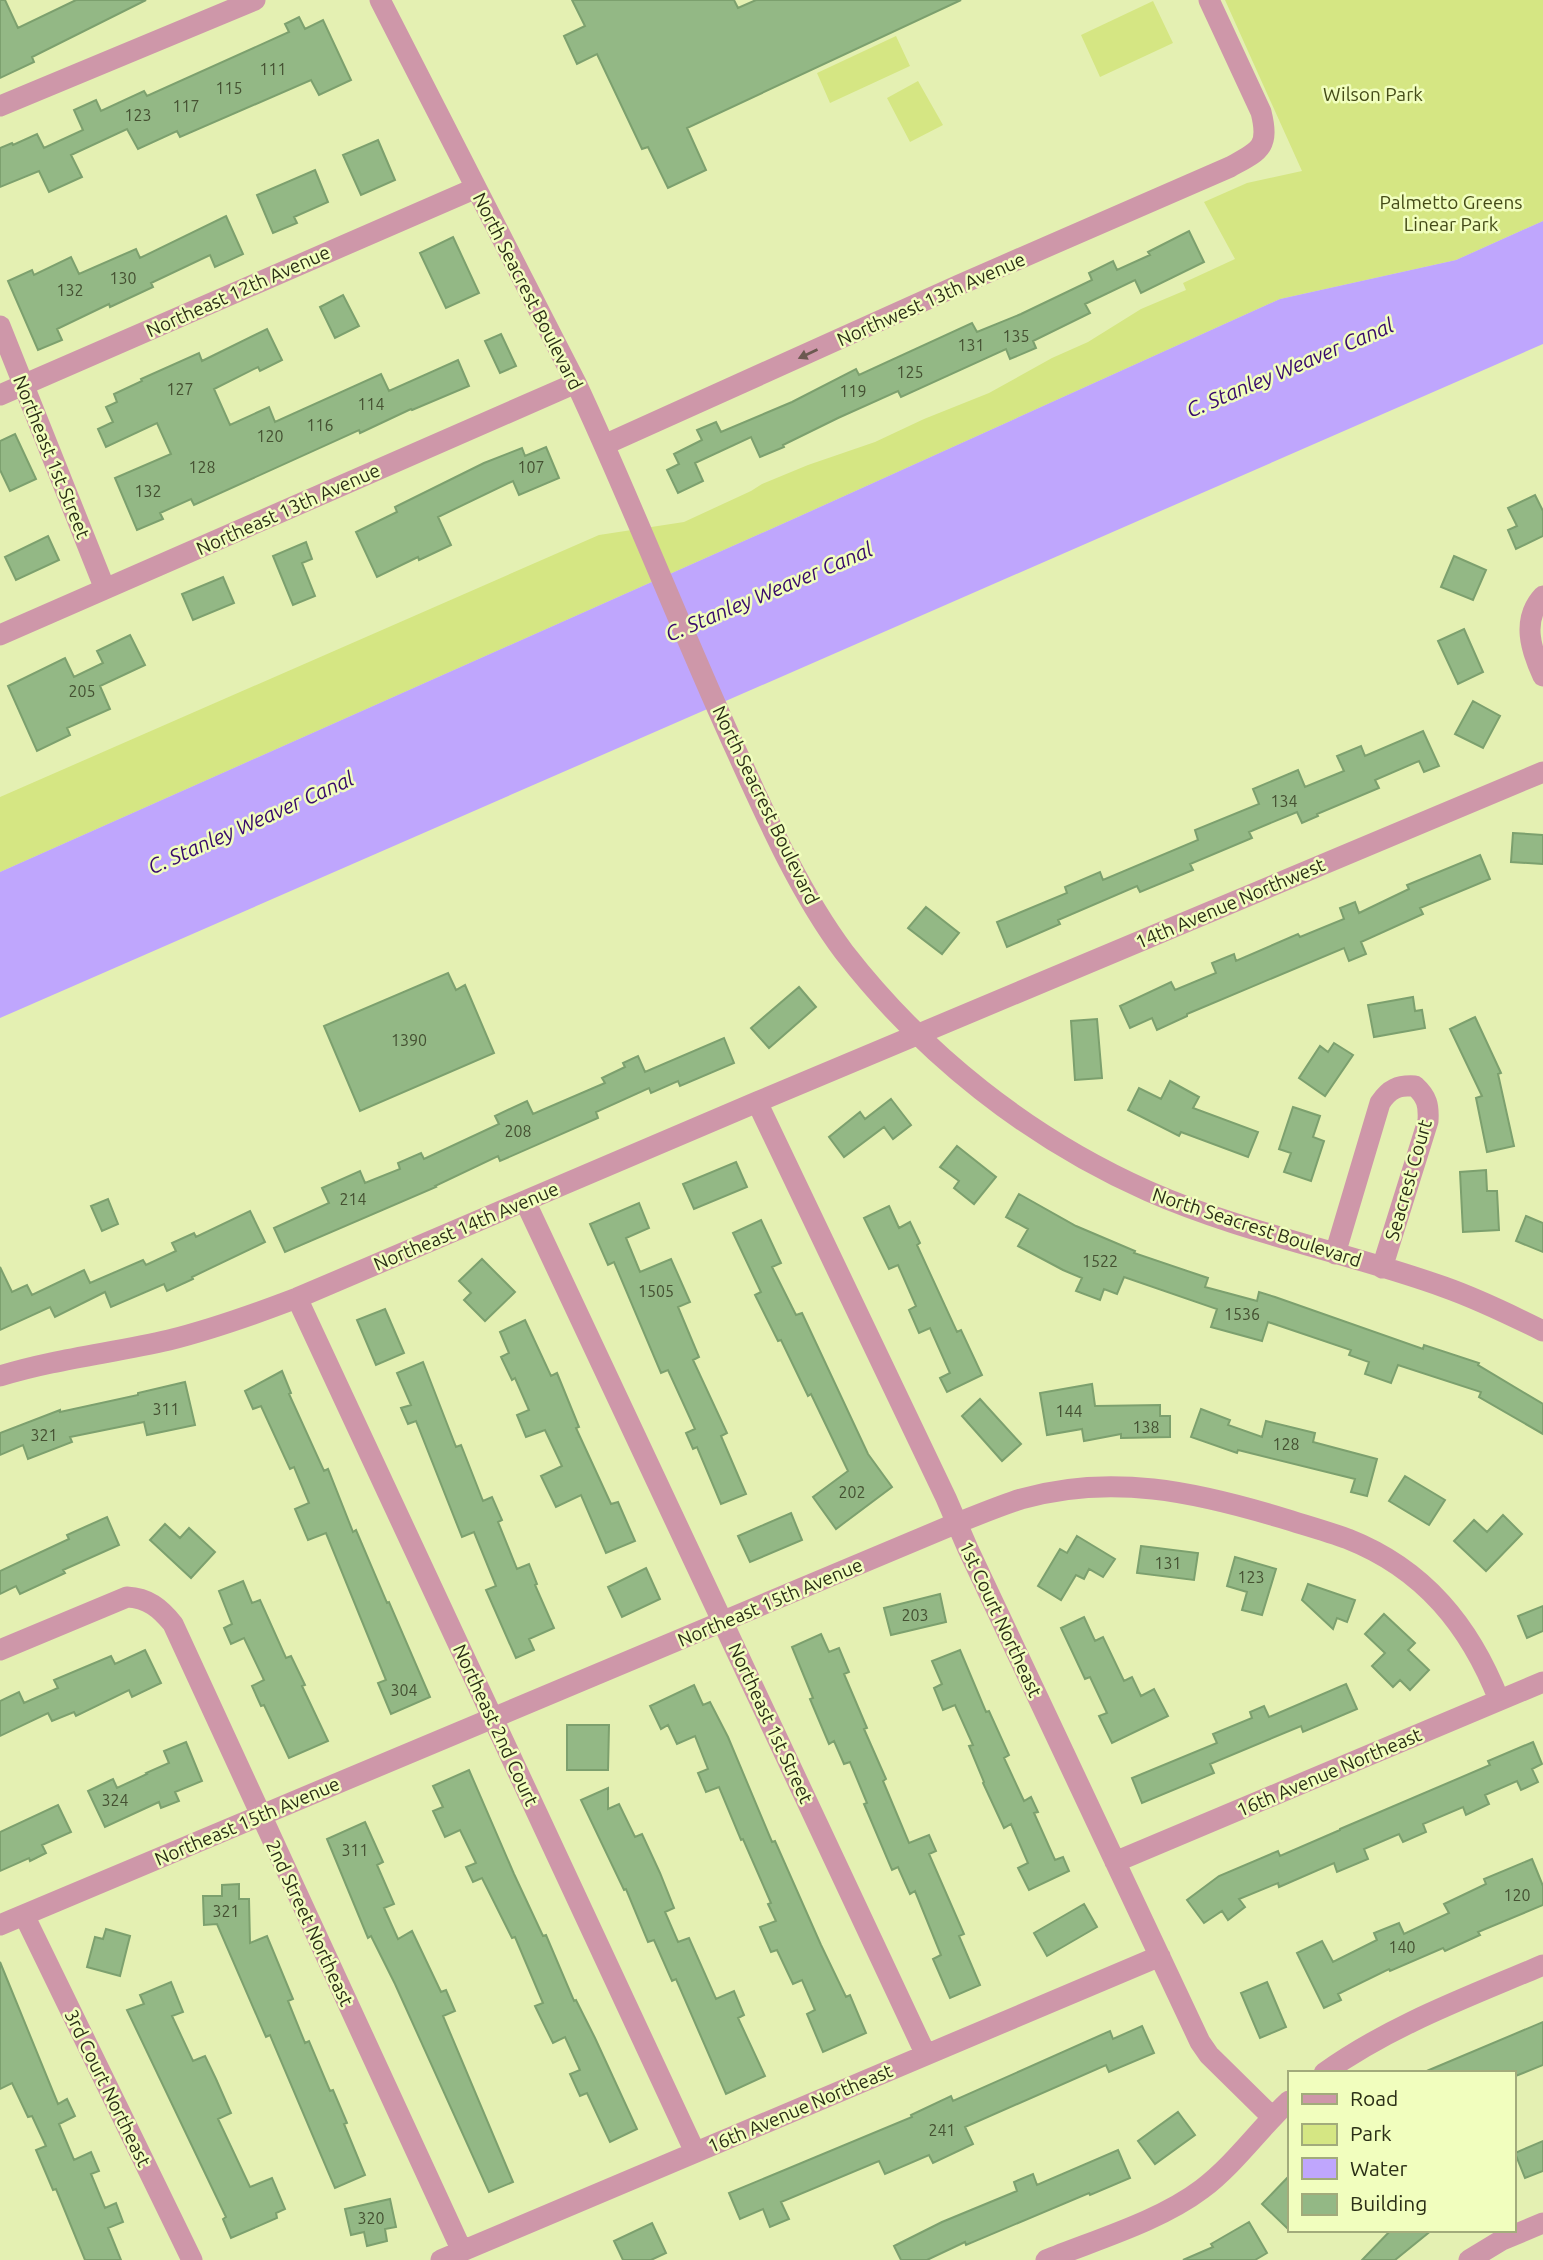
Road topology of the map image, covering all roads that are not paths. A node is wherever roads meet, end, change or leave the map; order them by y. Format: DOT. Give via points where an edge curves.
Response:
graph roads {
  1 [pos="256,0"];
  2 [pos="380,0"];
  3 [pos="1209,0"];
  4 [pos="0,106"];
  5 [pos="476,188"];
  6 [pos="0,326"];
  7 [pos="576,383"];
  8 [pos="23,385"];
  9 [pos="0,395"];
  10 [pos="604,445"];
  11 [pos="105,589"];
  12 [pos="1543,596"];
  13 [pos="0,635"];
  14 [pos="1543,676"];
  15 [pos="1543,772"];
  16 [pos="917,1035"];
  17 [pos="757,1102"];
  18 [pos="525,1201"];
  19 [pos="1335,1254"];
  20 [pos="1382,1268"];
  21 [pos="297,1298"];
  22 [pos="1543,1331"];
  23 [pos="0,1376"];
  24 [pos="957,1523"];
  25 [pos="723,1620"];
  26 [pos="0,1650"];
  27 [pos="1543,1682"];
  28 [pos="1499,1700"];
  29 [pos="493,1718"];
  30 [pos="261,1816"];
  31 [pos="1115,1862"];
  32 [pos="24,1915"];
  33 [pos="0,1925"];
  34 [pos="1160,1956"];
  35 [pos="1543,1965"];
  36 [pos="926,2055"];
  37 [pos="1327,2071"];
  38 [pos="1288,2102"];
  39 [pos="1272,2117"];
  40 [pos="695,2152"];
  41 [pos="1543,2223"];
  42 [pos="462,2251"];
  43 [pos="192,2260"];
  44 [pos="441,2260"];
  45 [pos="1046,2260"];
  46 [pos="1469,2260"];
  1 -- 4 [label="street"];
  2 -- 5 [label="street, North Seacrest Boulevard"];
  3 -- 10 [label="street, Northwest 13th Avenue, one-way" via="1261,112 1264,127 1256,153"];
  5 -- 7 [label="street, North Seacrest Boulevard"];
  5 -- 8 [label="street, Northeast 12th Avenue"];
  6 -- 8 [label="street, Northeast 1st Street"];
  7 -- 10 [label="street, North Seacrest Boulevard"];
  7 -- 11 [label="street, Northeast 13th Avenue"];
  8 -- 9 [label="street, Northeast 12th Avenue"];
  8 -- 11 [label="street, Northeast 1st Street"];
  10 -- 16 [label="street, North Seacrest Boulevard" via="786,856 843,950"];
  11 -- 13 [label="street, Northeast 13th Avenue"];
  12 -- 14 [label="street" via="1529,628"];
  15 -- 16 [label="street, 14th Avenue Northwest"];
  16 -- 17 [label="street, Northeast 14th Avenue"];
  16 -- 19 [label="street, North Seacrest Boulevard" via="993,1100 1095,1165 1206,1214"];
  17 -- 18 [label="street, Northeast 14th Avenue"];
  17 -- 24 [label="street, 1st Court Northeast"];
  18 -- 21 [label="street, Northeast 14th Avenue"];
  18 -- 25 [label="street, Northeast 1st Street"];
  19 -- 20 [label="street, North Seacrest Boulevard"];
  19 -- 20 [label="street, Seacrest Court" via="1380,1103 1401,1085 1415,1086 1429,1107 1427,1121"];
  20 -- 22 [label="street, North Seacrest Boulevard" via="1500,1309"];
  21 -- 23 [label="street, Northeast 14th Avenue" via="169,1340"];
  21 -- 29 [label="street, Northeast 2nd Court"];
  24 -- 25 [label="street, Northeast 15th Avenue"];
  24 -- 28 [label="street, Northeast 15th Avenue" via="1023,1498 1119,1486 1215,1498 1348,1539 1380,1554 1436,1596 1469,1637"];
  24 -- 31 [label="street, 1st Court Northeast"];
  25 -- 29 [label="street, Northeast 15th Avenue"];
  25 -- 36 [label="street, Northeast 1st Street"];
  26 -- 30 [label="street, 2nd Street Northeast" via="119,1600 151,1602 173,1624"];
  27 -- 28 [label="street, 16th Avenue Northeast"];
  28 -- 31 [label="street, 16th Avenue Northeast"];
  29 -- 30 [label="street, Northeast 15th Avenue"];
  29 -- 40 [label="street, Northeast 2nd Court"];
  30 -- 32 [label="street, Northeast 15th Avenue"];
  30 -- 42 [label="street, 2nd Street Northeast"];
  31 -- 34 [label="street, 1st Court Northeast"];
  32 -- 33 [label="street, Northeast 15th Avenue"];
  32 -- 43 [label="street, 3rd Court Northeast"];
  34 -- 36 [label="street, 16th Avenue Northeast"];
  34 -- 39 [label="street, 1st Court Northeast" via="1209,2055"];
  35 -- 37 [label="street" via="1402,2025"];
  36 -- 40 [label="street, 16th Avenue Northeast"];
  38 -- 39 [label="street"];
  39 -- 45 [label="street" via="1202,2190 1174,2207"];
  40 -- 42 [label="street, 16th Avenue Northeast"];
  41 -- 46 [label="street"];
  42 -- 44 [label="street, 16th Avenue Northeast"];
}
